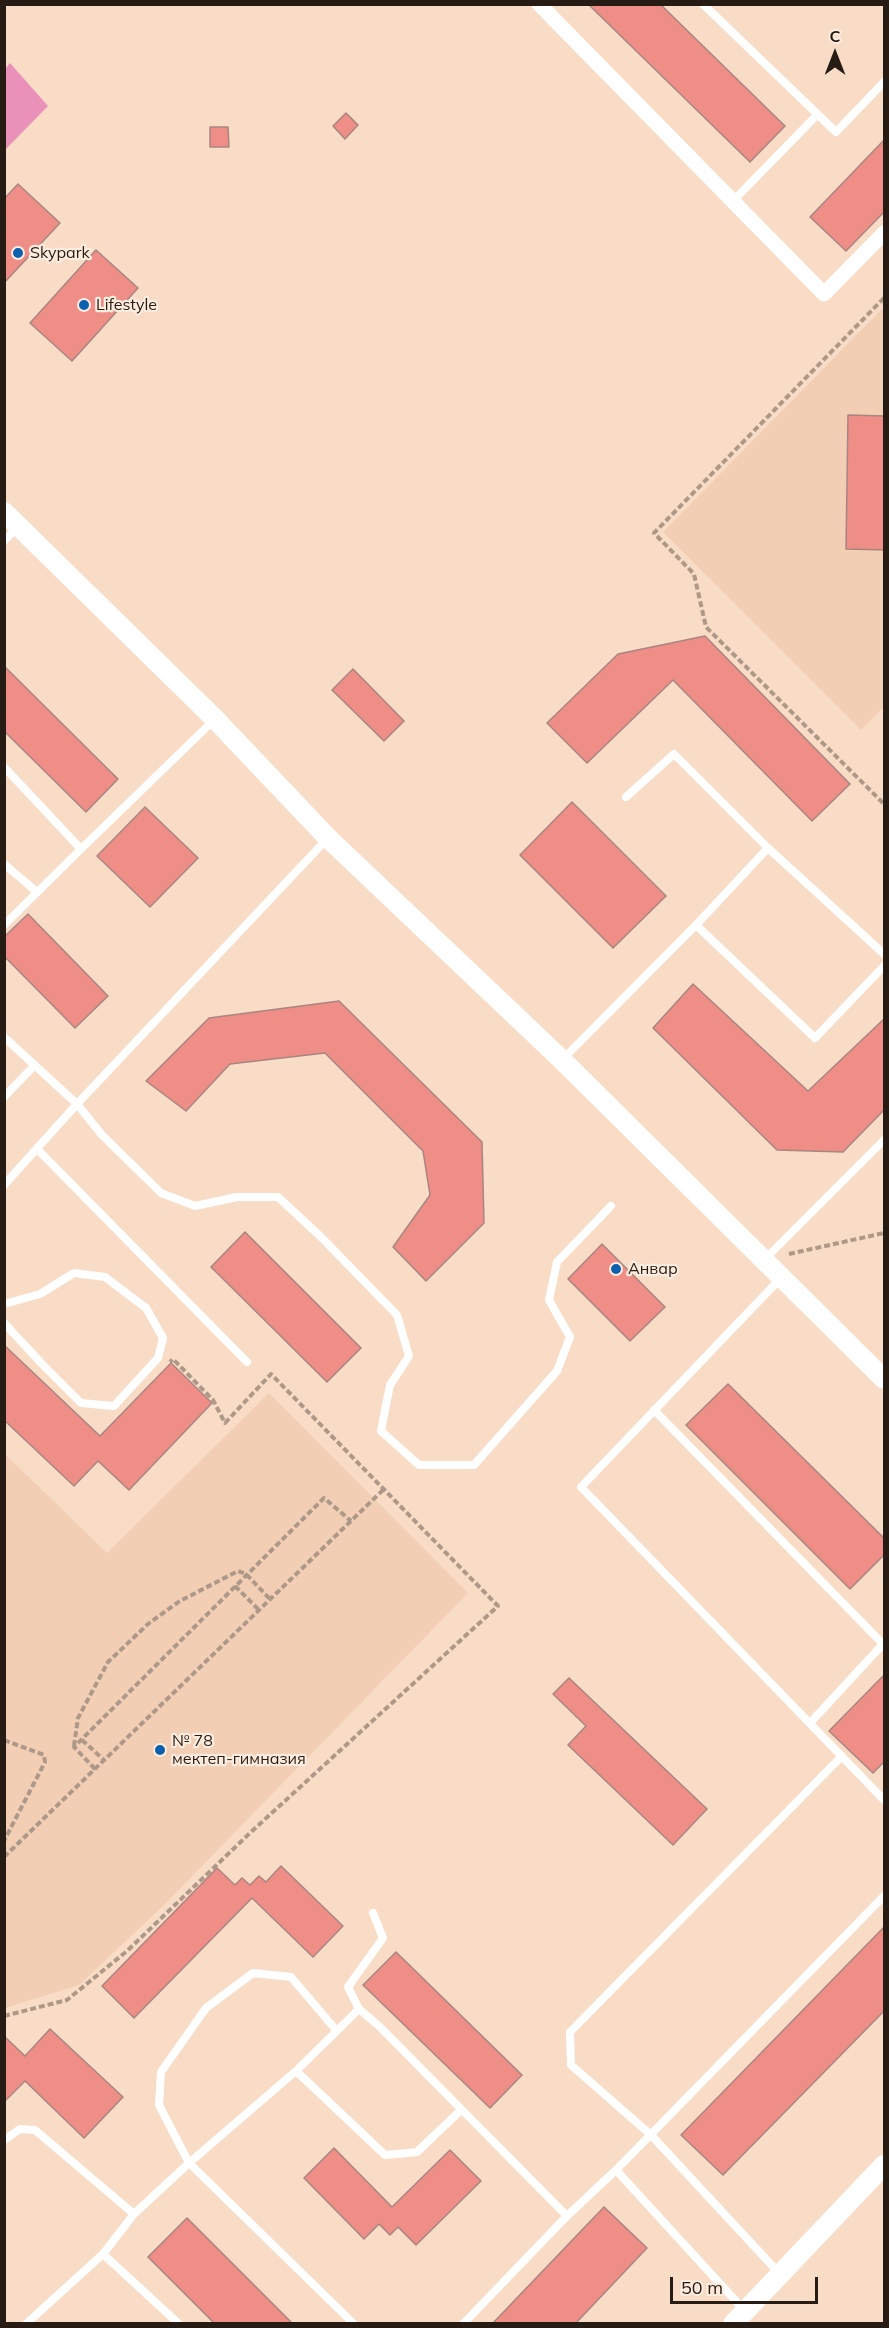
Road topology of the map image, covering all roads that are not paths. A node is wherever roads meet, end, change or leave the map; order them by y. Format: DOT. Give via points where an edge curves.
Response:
graph roads {
  1 [pos="539,4"];
  2 [pos="703,4"];
  3 [pos="885,82"];
  4 [pos="817,115"];
  5 [pos="733,201"];
  6 [pos="885,233"];
  7 [pos="4,512"];
  8 [pos="19,526"];
  9 [pos="4,541"];
  10 [pos="215,719"];
  11 [pos="4,767"];
  12 [pos="626,797"];
  13 [pos="328,838"];
  14 [pos="768,848"];
  15 [pos="81,849"];
  16 [pos="4,864"];
  17 [pos="37,892"];
  18 [pos="4,925"];
  19 [pos="696,925"];
  20 [pos="885,954"];
  21 [pos="885,966"];
  22 [pos="4,1037"];
  23 [pos="562,1060"];
  24 [pos="34,1066"];
  25 [pos="4,1097"];
  26 [pos="77,1104"];
  27 [pos="885,1140"];
  28 [pos="38,1150"];
  29 [pos="4,1185"];
  30 [pos="611,1206"];
  31 [pos="764,1260"];
  32 [pos="782,1278"];
  33 [pos="4,1304"];
  34 [pos="4,1323"];
  35 [pos="247,1362"];
  36 [pos="885,1378"];
  37 [pos="654,1410"];
  38 [pos="884,1644"];
  39 [pos="810,1723"];
  40 [pos="842,1756"];
  41 [pos="885,1800"];
  42 [pos="885,1896"];
  43 [pos="373,1912"];
  44 [pos="359,2009"];
  45 [pos="336,2030"];
  46 [pos="296,2071"];
  47 [pos="461,2110"];
  48 [pos="651,2135"];
  49 [pos="4,2140"];
  50 [pos="189,2163"];
  51 [pos="885,2164"];
  52 [pos="616,2170"];
  53 [pos="134,2214"];
  54 [pos="567,2216"];
  55 [pos="103,2254"];
  56 [pos="781,2276"];
  57 [pos="739,2317"];
  58 [pos="27,2323"];
  59 [pos="179,2324"];
  60 [pos="354,2324"];
  61 [pos="463,2324"];
  1 -- 5 [label="street"];
  2 -- 4 [label="lane"];
  3 -- 4 [label="lane" via="836,132"];
  4 -- 5 [label="lane"];
  5 -- 6 [label="street" via="824,294"];
  7 -- 8 [label="street"];
  8 -- 9 [label="lane"];
  8 -- 10 [label="street"];
  10 -- 13 [label="street"];
  10 -- 15 [label="lane"];
  11 -- 15 [label="lane"];
  12 -- 14 [label="lane" via="674,754"];
  13 -- 23 [label="street"];
  13 -- 26 [label="lane"];
  14 -- 19 [label="lane"];
  14 -- 20 [label="lane"];
  15 -- 17 [label="lane"];
  16 -- 17 [label="lane"];
  17 -- 18 [label="lane"];
  19 -- 21 [label="lane" via="815,1038"];
  19 -- 23 [label="lane"];
  22 -- 24 [label="lane"];
  23 -- 31 [label="street"];
  24 -- 25 [label="lane"];
  24 -- 26 [label="lane"];
  26 -- 28 [label="lane"];
  26 -- 30 [label="lane" via="102,1135 161,1193 195,1206 237,1197 278,1197 389,1307 396,1315 409,1356 390,1384 381,1431 419,1465 474,1465 557,1371 570,1337 549,1300 557,1262"];
  27 -- 31 [label="lane"];
  28 -- 29 [label="lane"];
  28 -- 35 [label="lane"];
  31 -- 32 [label="street"];
  32 -- 36 [label="street"];
  32 -- 37 [label="lane"];
  33 -- 34 [label="lane" via="40,1294 74,1273 105,1276 146,1308 163,1338 158,1358 114,1406 81,1403"];
  37 -- 38 [label="lane"];
  37 -- 39 [label="lane" via="581,1487"];
  38 -- 39 [label="lane"];
  39 -- 40 [label="lane"];
  40 -- 41 [label="lane"];
  40 -- 48 [label="lane" via="570,2031 571,2065"];
  42 -- 48 [label="lane"];
  43 -- 44 [label="lane" via="383,1938 348,1988"];
  44 -- 45 [label="lane"];
  44 -- 47 [label="lane"];
  45 -- 46 [label="lane"];
  45 -- 50 [label="lane" via="291,1977 253,1972 206,2008 161,2072 159,2105"];
  46 -- 47 [label="lane" via="386,2156 417,2152"];
  46 -- 50 [label="lane"];
  47 -- 54 [label="lane"];
  48 -- 52 [label="lane"];
  48 -- 56 [label="lane"];
  49 -- 53 [label="lane" via="20,2129 35,2130"];
  50 -- 53 [label="lane"];
  50 -- 60 [label="lane"];
  51 -- 56 [label="street"];
  52 -- 54 [label="lane"];
  52 -- 57 [label="lane"];
  53 -- 55 [label="lane"];
  54 -- 61 [label="lane"];
  55 -- 58 [label="lane"];
  55 -- 59 [label="lane"];
  56 -- 57 [label="street"];
}
